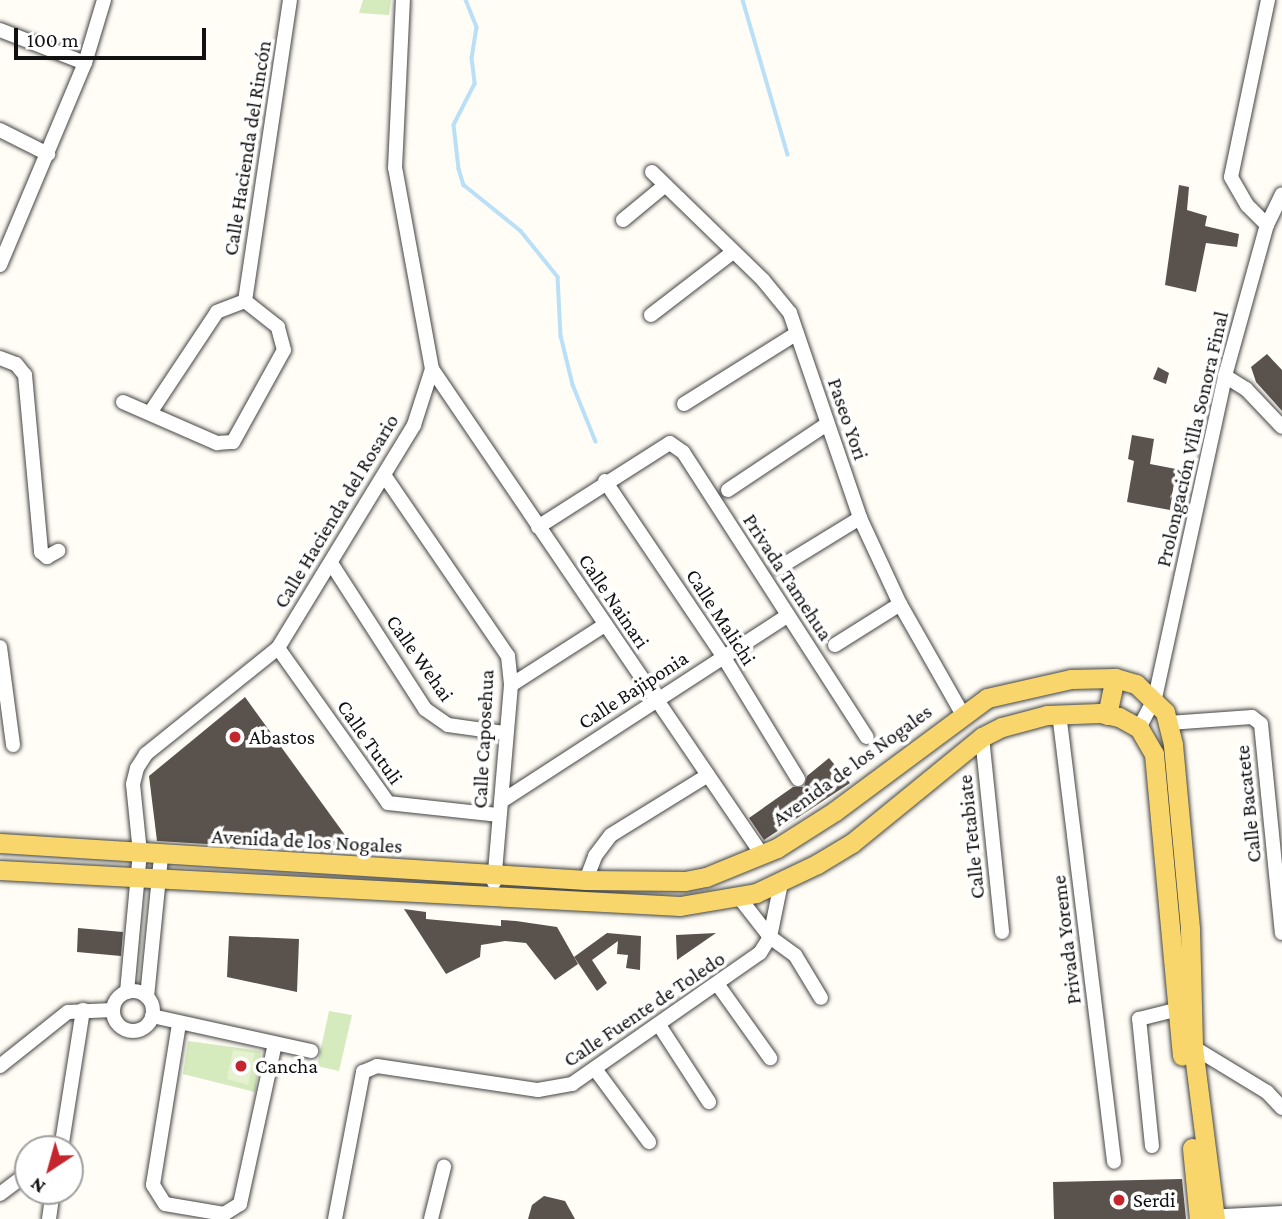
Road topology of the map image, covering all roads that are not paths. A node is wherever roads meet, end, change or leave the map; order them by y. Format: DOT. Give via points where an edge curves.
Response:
graph roads {
  1 [pos="104,0"];
  2 [pos="290,0"];
  3 [pos="403,0"];
  4 [pos="1268,0"];
  5 [pos="0,30"];
  6 [pos="85,63"];
  7 [pos="0,130"];
  8 [pos="48,154"];
  9 [pos="652,172"];
  10 [pos="663,187"];
  11 [pos="1282,194"];
  12 [pos="622,220"];
  13 [pos="1266,225"];
  14 [pos="733,252"];
  15 [pos="0,265"];
  16 [pos="245,301"];
  17 [pos="650,315"];
  18 [pos="797,333"];
  19 [pos="0,358"];
  20 [pos="432,369"];
  21 [pos="1225,376"];
  22 [pos="123,402"];
  23 [pos="684,404"];
  24 [pos="150,412"];
  25 [pos="827,424"];
  26 [pos="1282,427"];
  27 [pos="384,475"];
  28 [pos="605,481"];
  29 [pos="728,490"];
  30 [pos="860,518"];
  31 [pos="538,527"];
  32 [pos="58,551"];
  33 [pos="331,563"];
  34 [pos="780,567"];
  35 [pos="900,604"];
  36 [pos="788,615"];
  37 [pos="605,625"];
  38 [pos="835,645"];
  39 [pos="0,647"];
  40 [pos="278,648"];
  41 [pos="723,656"];
  42 [pos="1115,678"];
  43 [pos="511,685"];
  44 [pos="1155,698"];
  45 [pos="657,701"];
  46 [pos="962,713"];
  47 [pos="1059,713"];
  48 [pos="1107,715"];
  49 [pos="1169,723"];
  50 [pos="1139,728"];
  51 [pos="505,733"];
  52 [pos="867,737"];
  53 [pos="982,737"];
  54 [pos="13,745"];
  55 [pos="708,775"];
  56 [pos="798,779"];
  57 [pos="500,808"];
  58 [pos="0,843"];
  59 [pos="140,853"];
  60 [pos="161,856"];
  61 [pos="763,856"];
  62 [pos="0,870"];
  63 [pos="494,875"];
  64 [pos="138,879"];
  65 [pos="158,880"];
  66 [pos="586,880"];
  67 [pos="781,883"];
  68 [pos="738,896"];
  69 [pos="494,897"];
  70 [pos="1002,932"];
  71 [pos="1282,933"];
  72 [pos="770,937"];
  73 [pos="718,985"];
  74 [pos="127,992"];
  75 [pos="146,997"];
  76 [pos="821,998"];
  77 [pos="83,1010"];
  78 [pos="113,1010"];
  79 [pos="1176,1010"];
  80 [pos="152,1016"];
  81 [pos="179,1024"];
  82 [pos="659,1025"];
  83 [pos="275,1044"];
  84 [pos="1193,1047"];
  85 [pos="311,1051"];
  86 [pos="770,1058"];
  87 [pos="0,1066"];
  88 [pos="595,1069"];
  89 [pos="709,1102"];
  90 [pos="1282,1108"];
  91 [pos="63,1135"];
  92 [pos="649,1142"];
  93 [pos="1152,1146"];
  94 [pos="1114,1162"];
  95 [pos="444,1167"];
  96 [pos="14,1183"];
  97 [pos="0,1194"];
  98 [pos="1282,1213"];
  99 [pos="1207,1218"];
  100 [pos="335,1219"];
  101 [pos="431,1219"];
  1 -- 6 [label="street"];
  2 -- 16 [label="street, Calle Hacienda del Rincón"];
  3 -- 20 [label="street, Calle Hacienda del Rosario" via="394,168"];
  4 -- 13 [label="street" via="1231,177 1247,205"];
  5 -- 6 [label="street"];
  6 -- 8 [label="street"];
  7 -- 8 [label="street"];
  8 -- 15 [label="street"];
  9 -- 10 [label="street, Paseo Yori"];
  10 -- 12 [label="street"];
  10 -- 14 [label="street, Paseo Yori"];
  11 -- 13 [label="street, Prolongación Villa Sonora Final"];
  13 -- 21 [label="street, Prolongación Villa Sonora Final"];
  14 -- 17 [label="street"];
  14 -- 18 [label="street, Paseo Yori" via="779,297"];
  16 -- 24 [label="street" via="210,319"];
  16 -- 24 [label="street" via="278,327 284,350 241,434 226,445 216,443"];
  18 -- 23 [label="street"];
  18 -- 25 [label="street, Paseo Yori"];
  19 -- 32 [label="street" via="16,364 25,375 41,552 47,557"];
  20 -- 27 [label="street, Calle Hacienda del Rosario" via="414,425"];
  20 -- 31 [label="street, Calle Nainari"];
  21 -- 26 [label="street" via="1246,389"];
  21 -- 44 [label="street, Prolongación Villa Sonora Final"];
  22 -- 24 [label="street"];
  25 -- 29 [label="street"];
  25 -- 30 [label="street, Paseo Yori"];
  27 -- 33 [label="street, Calle Hacienda del Rosario"];
  27 -- 43 [label="street, Calle Caposehua" via="508,656"];
  28 -- 31 [label="street"];
  28 -- 36 [label="street, Privada Tamehua" via="670,443 683,453"];
  28 -- 41 [label="street, Calle Malichi"];
  30 -- 34 [label="street"];
  30 -- 35 [label="street, Paseo Yori"];
  31 -- 37 [label="street, Calle Nainari"];
  33 -- 40 [label="street, Calle Hacienda del Rosario"];
  33 -- 51 [label="street, Calle Wehai" via="425,709 449,725"];
  35 -- 38 [label="street"];
  35 -- 46 [label="street, Paseo Yori"];
  36 -- 41 [label="street, Calle Bajiponia"];
  36 -- 52 [label="street, Privada Tamehua"];
  37 -- 43 [label="street"];
  37 -- 45 [label="street, Calle Nainari"];
  39 -- 54 [label="street"];
  40 -- 57 [label="street, Calle Tutuli" via="388,803"];
  40 -- 59 [label="street, Calle Hacienda del Rosario" via="146,754 133,784"];
  41 -- 45 [label="street, Calle Bajiponia"];
  41 -- 56 [label="street, Calle Malichi"];
  42 -- 44 [label="main road, Avenida de los Nogales" via="1136,684"];
  42 -- 46 [label="main road, Avenida de los Nogales" via="1013,688"];
  42 -- 48 [label="main road"];
  43 -- 51 [label="street, Calle Caposehua"];
  44 -- 49 [label="main road"];
  44 -- 50 [label="street, Prolongación Villa Sonora Final"];
  45 -- 55 [label="street, Calle Nainari"];
  45 -- 57 [label="street, Calle Bajiponia"];
  46 -- 61 [label="main road, Avenida de los Nogales" via="835,811"];
  47 -- 48 [label="main road"];
  47 -- 53 [label="main road"];
  47 -- 94 [label="street, Privada Yoreme"];
  48 -- 50 [label="main road"];
  49 -- 71 [label="street, Calle Bacatete" via="1252,717 1262,724"];
  49 -- 84 [label="main road" via="1190,930"];
  50 -- 79 [label="main road" via="1149,742 1156,768"];
  51 -- 57 [label="street, Calle Caposehua"];
  53 -- 67 [label="main road" via="852,843"];
  53 -- 70 [label="street, Calle Tetabiate"];
  55 -- 61 [label="street, Calle Nainari"];
  55 -- 66 [label="street" via="611,835"];
  57 -- 63 [label="street, Calle Caposehua"];
  58 -- 59 [label="main road, Avenida de los Nogales"];
  59 -- 60 [label="main road, Avenida de los Nogales"];
  59 -- 64 [label="street, Calle Hacienda del Rosario"];
  60 -- 63 [label="main road, Avenida de los Nogales"];
  60 -- 65 [label="street"];
  61 -- 66 [label="main road, Avenida de los Nogales" via="685,881"];
  62 -- 64 [label="main road"];
  63 -- 66 [label="main road, Avenida de los Nogales"];
  63 -- 69 [label="street, Calle Caposehua"];
  64 -- 65 [label="main road"];
  64 -- 74 [label="street, Calle Hacienda del Rosario"];
  65 -- 69 [label="main road"];
  65 -- 75 [label="street"];
  67 -- 68 [label="main road"];
  67 -- 72 [label="street"];
  68 -- 69 [label="main road" via="649,906"];
  68 -- 72 [label="street"];
  72 -- 73 [label="street, Calle Fuente de Toledo" via="760,953"];
  72 -- 76 [label="street" via="795,955"];
  73 -- 82 [label="street, Calle Fuente de Toledo"];
  73 -- 86 [label="street"];
  74 -- 75 [label="street"];
  74 -- 78 [label="street"];
  75 -- 80 [label="street"];
  77 -- 78 [label="street"];
  77 -- 87 [label="street" via="54,1019"];
  77 -- 91 [label="street"];
  78 -- 80 [label="street" via="115,1020 130,1031 140,1030"];
  79 -- 93 [label="street" via="1139,1019"];
  79 -- 99 [label="main road"];
  80 -- 81 [label="street"];
  81 -- 83 [label="street"];
  81 -- 83 [label="street" via="152,1185 165,1204 224,1214 240,1204"];
  82 -- 88 [label="street, Calle Fuente de Toledo"];
  82 -- 89 [label="street"];
  83 -- 85 [label="street"];
  84 -- 90 [label="street" via="1267,1092"];
  84 -- 99 [label="main road"];
  88 -- 92 [label="street"];
  88 -- 100 [label="street, Calle Fuente de Toledo" via="572,1084 538,1090 377,1066 363,1072"];
  95 -- 101 [label="street"];
  96 -- 97 [label="street"];
  98 -- 99 [label="street"];
}
